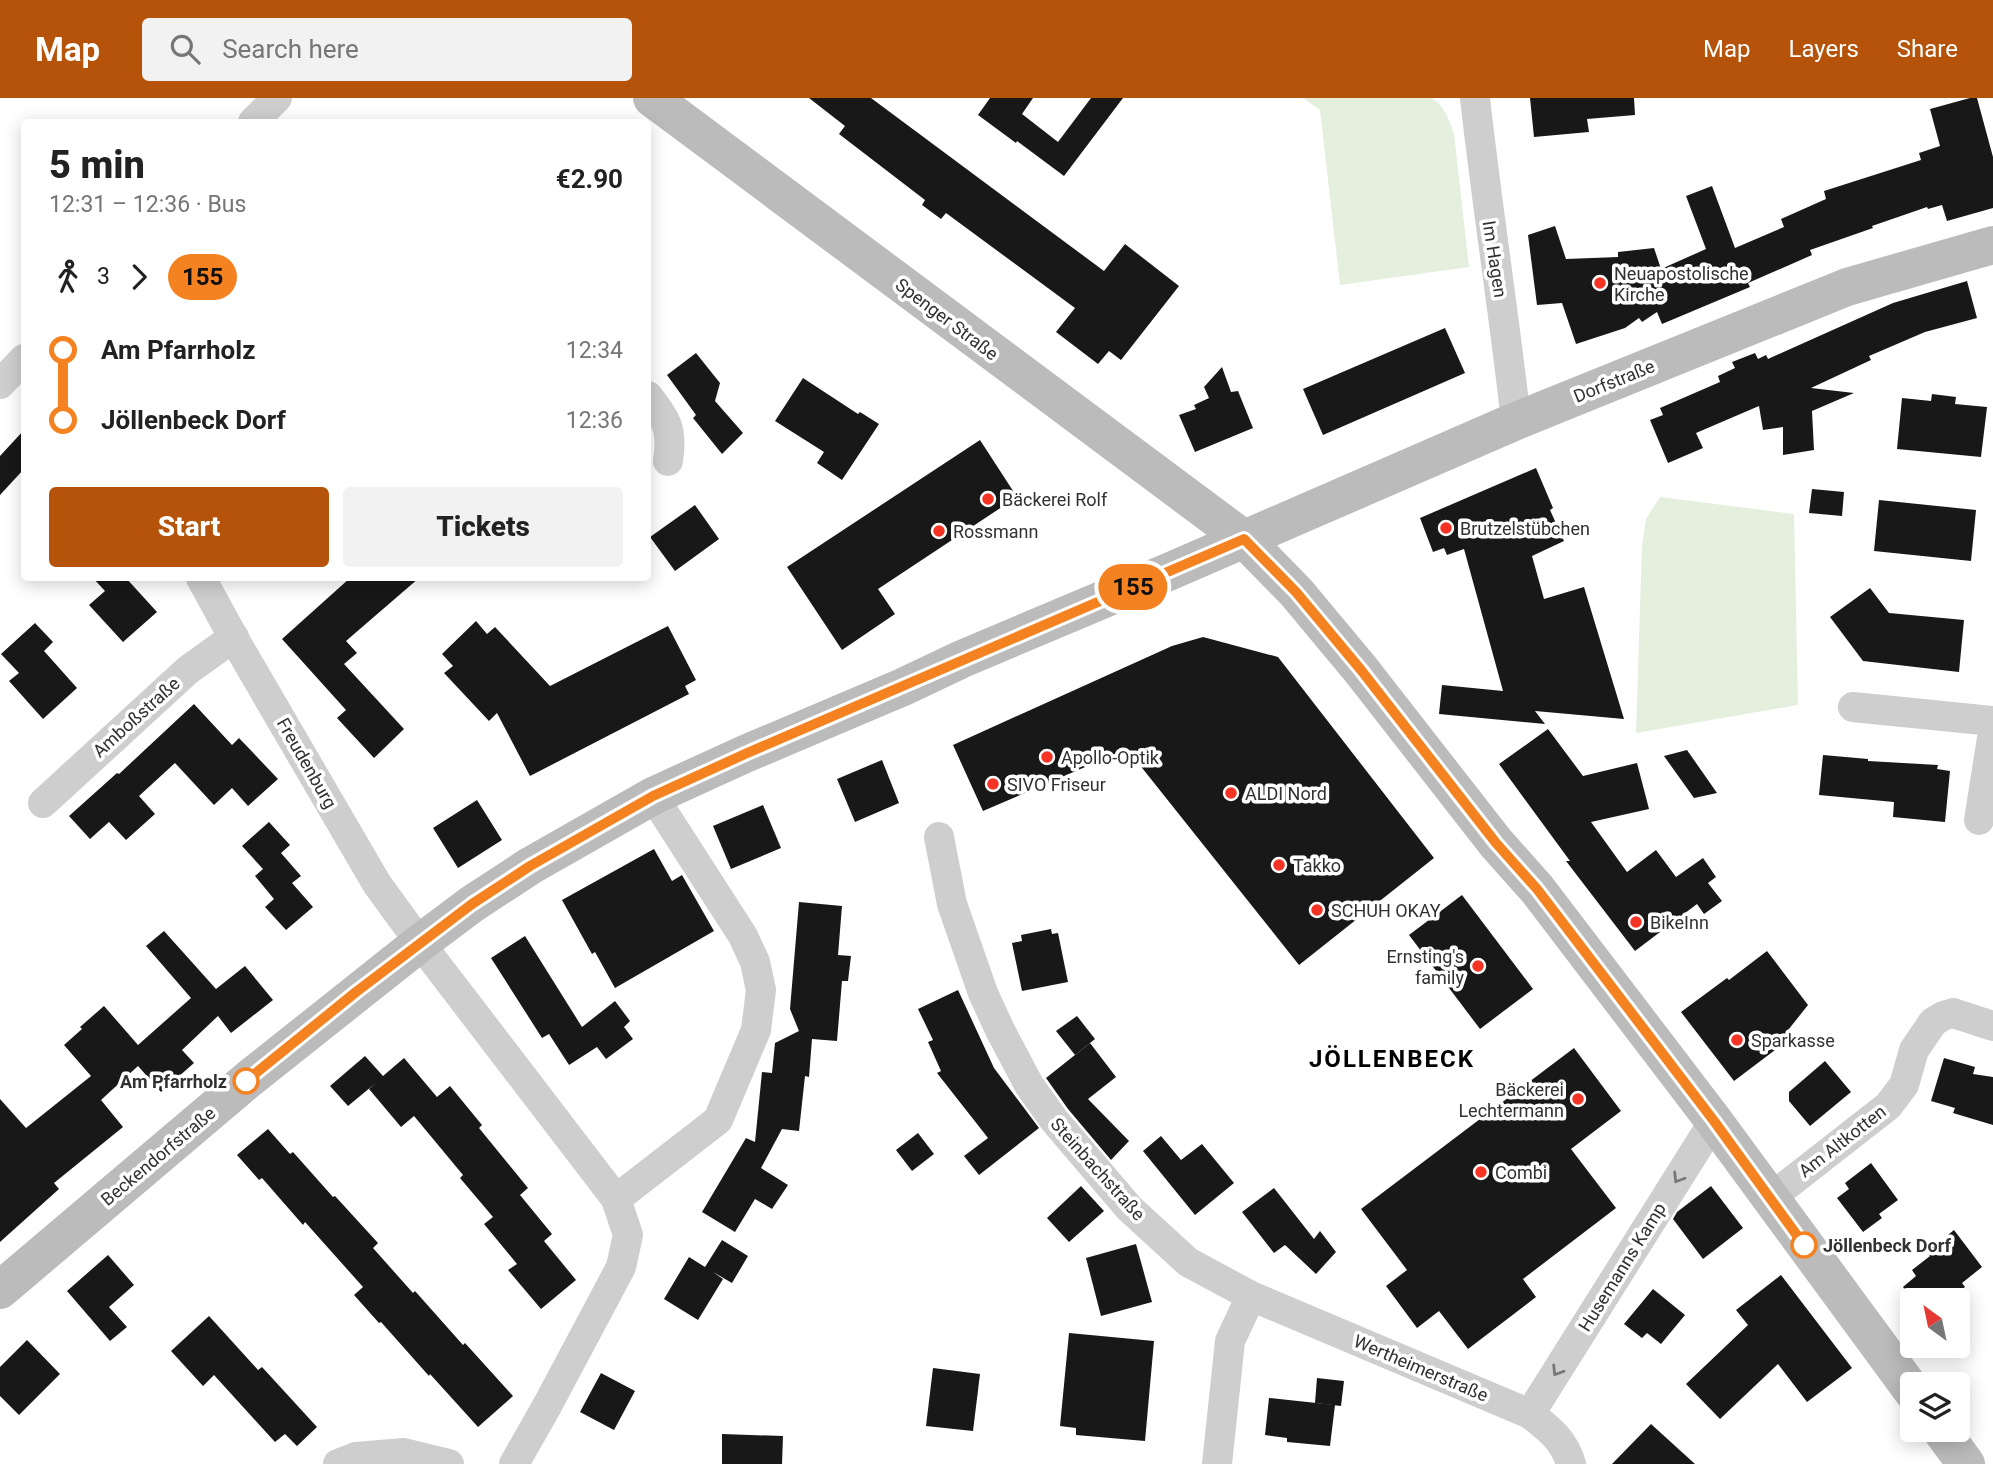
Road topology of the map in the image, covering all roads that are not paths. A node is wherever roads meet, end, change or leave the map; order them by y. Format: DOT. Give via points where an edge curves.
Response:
graph roads {
  1 [pos="277,98"];
  2 [pos="652,98"];
  3 [pos="1475,98"];
  4 [pos="256,119"];
  5 [pos="1993,245"];
  6 [pos="21,362"];
  7 [pos="0,384"];
  8 [pos="651,401"];
  9 [pos="1516,421"];
  10 [pos="668,461"];
  11 [pos="1244,539"];
  12 [pos="203,581"];
  13 [pos="234,637"];
  14 [pos="1853,708"];
  15 [pos="1993,721"];
  16 [pos="1993,732"];
  17 [pos="653,796"];
  18 [pos="43,803"];
  19 [pos="1985,807"];
  20 [pos="939,837"];
  21 [pos="420,943"];
  22 [pos="1993,1027"];
  23 [pos="1714,1121"];
  24 [pos="616,1199"];
  25 [pos="1769,1199"];
  26 [pos="4,1279"];
  27 [pos="1251,1296"];
  28 [pos="1900,1375"];
  29 [pos="1530,1414"];
  30 [pos="1950,1442"];
  31 [pos="338,1464"];
  32 [pos="449,1464"];
  33 [pos="514,1464"];
  34 [pos="1217,1464"];
  35 [pos="1571,1464"];
  36 [pos="1966,1464"];
  1 -- 4 [label="street"];
  2 -- 11 [label="main road, Spenger Straße"];
  3 -- 9 [label="street, Im Hagen"];
  5 -- 9 [label="main road, Dorfstraße" via="1847,287"];
  6 -- 7 [label="street"];
  8 -- 10 [label="street" via="668,428"];
  9 -- 11 [label="main road, Dorfstraße"];
  11 -- 17 [label="main road, Beckendorfstraße"];
  11 -- 23 [label="main road, Spenger Straße" via="1361,670 1537,889"];
  12 -- 13 [label="street, Freudenburg"];
  13 -- 18 [label="street, Amboßstraße" via="188,670"];
  13 -- 21 [label="street, Freudenburg" via="377,884"];
  14 -- 15 [label="street"];
  16 -- 19 [label="street"];
  17 -- 21 [label="main road, Beckendorfstraße" via="530,866"];
  17 -- 24 [label="street" via="743,936 761,990 756,1030 718,1120"];
  20 -- 27 [label="street, Steinbachstraße" via="952,904 983,993 1029,1085 1129,1208 1188,1262"];
  21 -- 24 [label="street"];
  21 -- 26 [label="main road, Beckendorfstraße"];
  22 -- 25 [label="street, Am Altkotten" via="1953,1013 1933,1022 1914,1051 1904,1085 1888,1106"];
  23 -- 25 [label="main road, Spenger Straße"];
  23 -- 29 [label="street, Husemanns Kamp, one-way"];
  24 -- 33 [label="street" via="628,1235 621,1267"];
  25 -- 28 [label="main road, Spenger Straße"];
  27 -- 29 [label="street, Wertheimerstraße"];
  27 -- 34 [label="street" via="1230,1340"];
  29 -- 35 [label="street, Wertheimerstraße" via="1555,1433"];
  30 -- 36 [label="main road"];
  31 -- 32 [label="street" via="356,1457 404,1452"];
}
